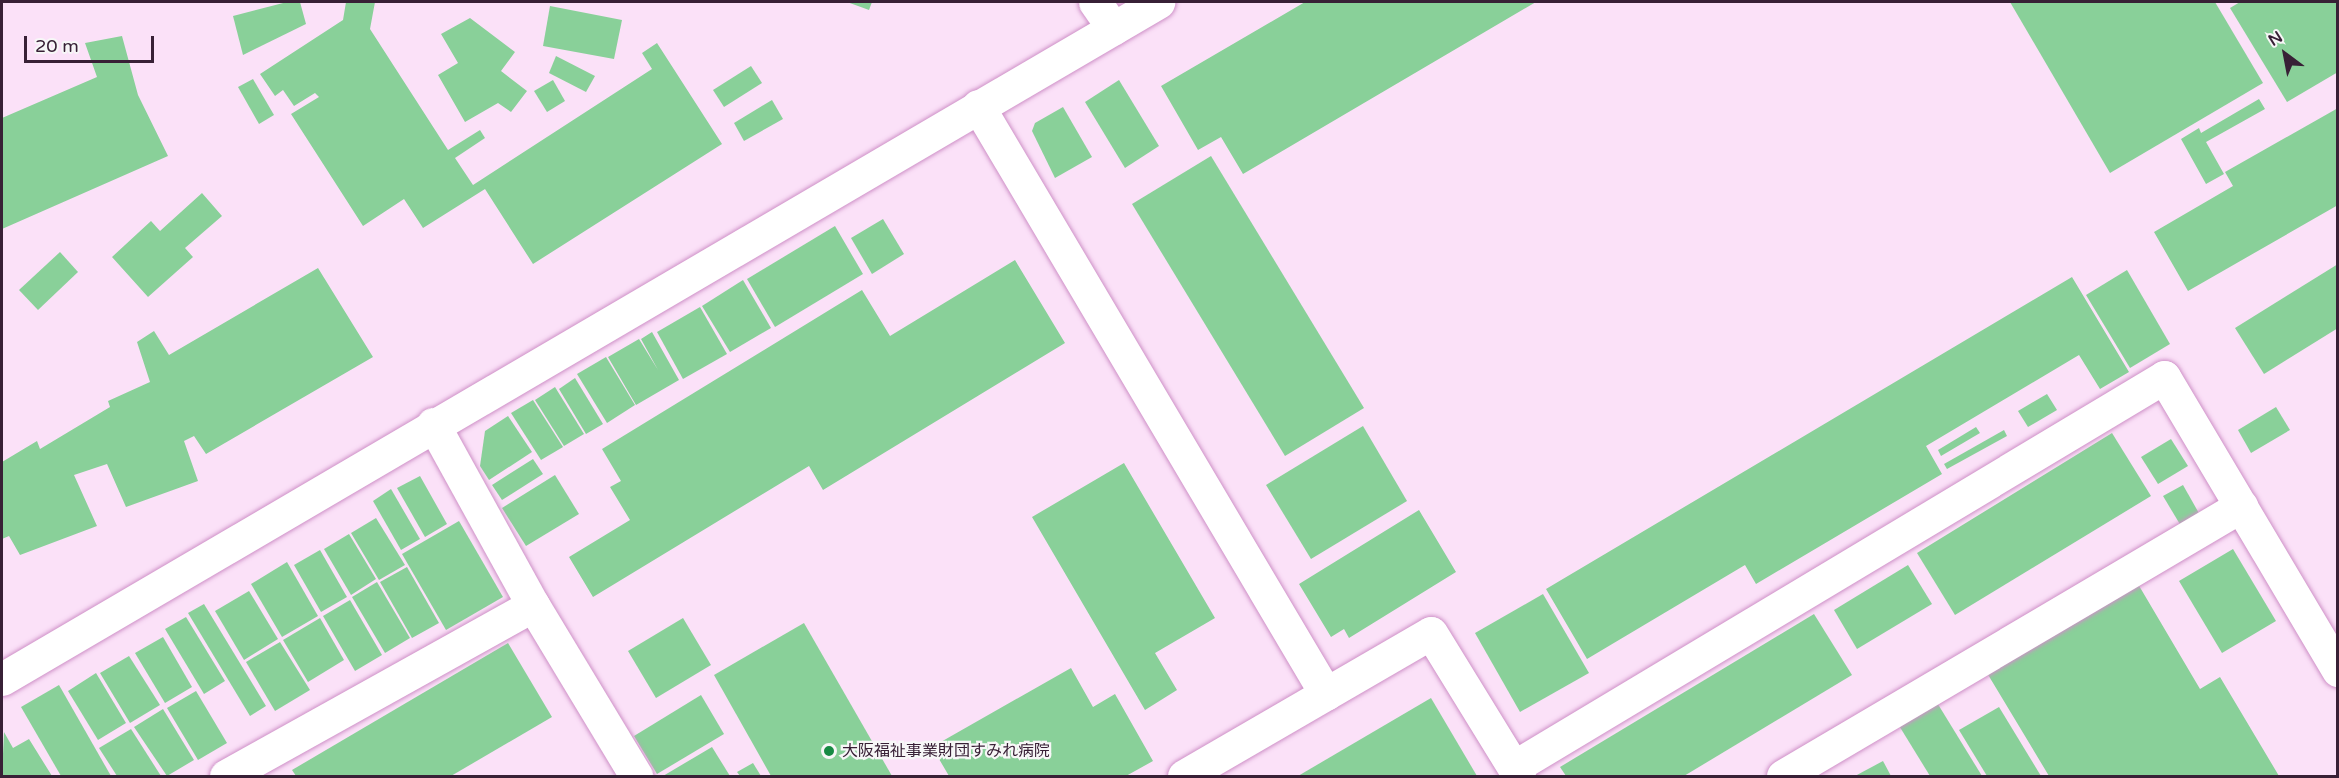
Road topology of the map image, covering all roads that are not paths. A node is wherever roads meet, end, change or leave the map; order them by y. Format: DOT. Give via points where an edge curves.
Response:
graph roads {
  1 [pos="1158,2"];
  2 [pos="1104,15"];
  3 [pos="978,106"];
  4 [pos="433,424"];
  5 [pos="2241,506"];
  6 [pos="533,605"];
  7 [pos="2337,670"];
  8 [pos="2,679"];
  9 [pos="1326,694"];
  10 [pos="1517,772"];
  11 [pos="225,777"];
  12 [pos="636,777"];
  13 [pos="1184,777"];
  14 [pos="1783,777"];
  1 -- 2 [label="street"];
  2 -- 3 [label="street"];
  3 -- 4 [label="street"];
  3 -- 9 [label="street"];
  4 -- 6 [label="street"];
  4 -- 8 [label="street"];
  5 -- 7 [label="street"];
  5 -- 10 [label="street" via="2164,376"];
  5 -- 14 [label="street"];
  6 -- 11 [label="street"];
  6 -- 12 [label="street"];
  9 -- 10 [label="street" via="1431,633"];
  9 -- 13 [label="street"];
}
